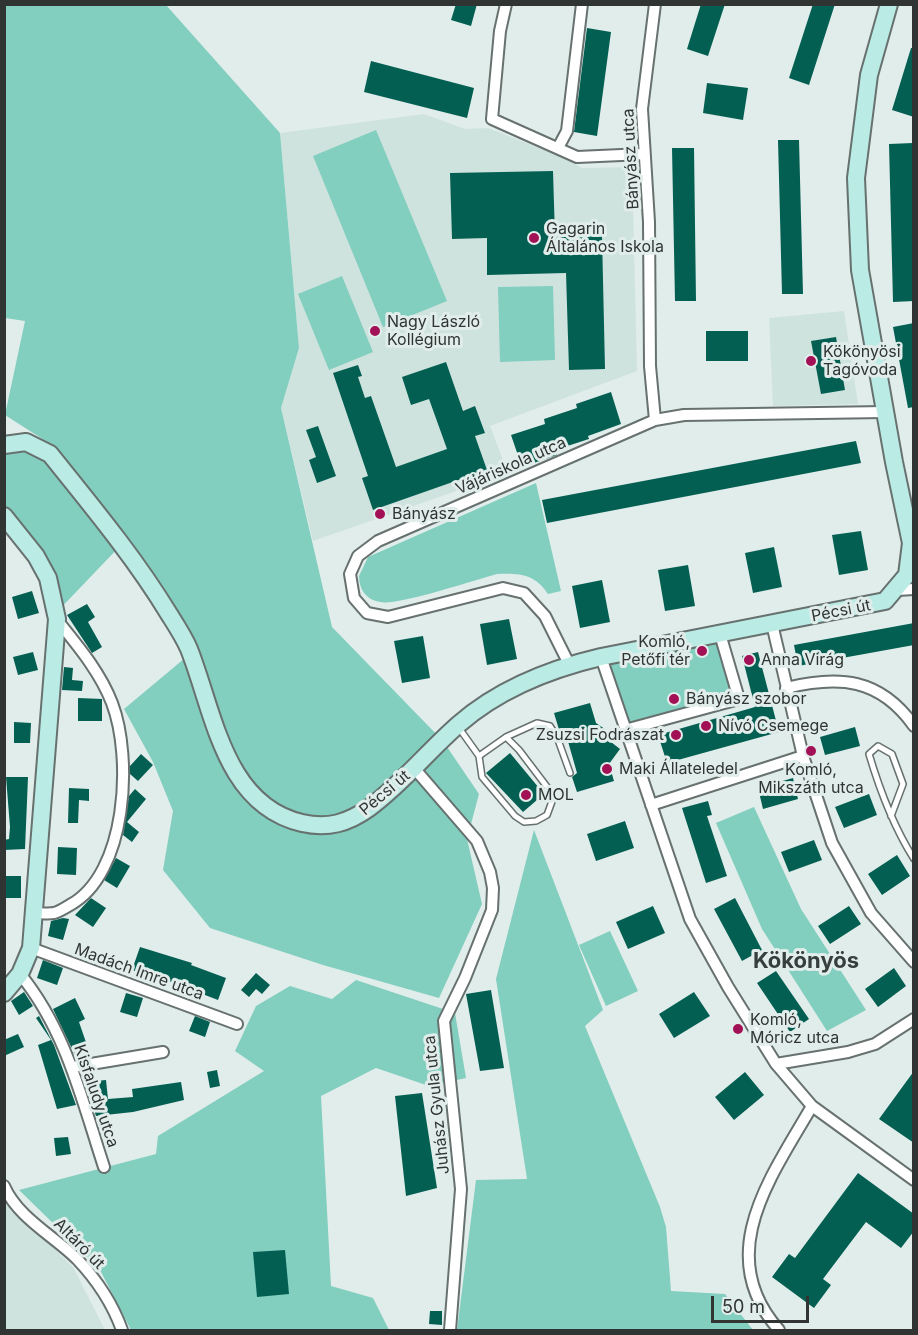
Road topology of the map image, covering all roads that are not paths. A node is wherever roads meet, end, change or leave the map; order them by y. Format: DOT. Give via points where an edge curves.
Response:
graph roads {
  1 [pos="506,4"];
  2 [pos="582,4"];
  3 [pos="655,4"];
  4 [pos="889,4"];
  5 [pos="559,146"];
  6 [pos="645,154"];
  7 [pos="885,412"];
  8 [pos="655,420"];
  9 [pos="4,445"];
  10 [pos="908,502"];
  11 [pos="4,516"];
  12 [pos="905,589"];
  13 [pos="57,620"];
  14 [pos="772,624"];
  15 [pos="720,634"];
  16 [pos="601,657"];
  17 [pos="569,664"];
  18 [pos="786,688"];
  19 [pos="457,725"];
  20 [pos="914,726"];
  21 [pos="625,730"];
  22 [pos="506,737"];
  23 [pos="479,756"];
  24 [pos="803,756"];
  25 [pos="414,768"];
  26 [pos="570,773"];
  27 [pos="651,805"];
  28 [pos="891,816"];
  29 [pos="914,859"];
  30 [pos="36,913"];
  31 [pos="31,948"];
  32 [pos="914,962"];
  33 [pos="20,974"];
  34 [pos="4,993"];
  35 [pos="914,1018"];
  36 [pos="237,1024"];
  37 [pos="163,1052"];
  38 [pos="776,1064"];
  39 [pos="73,1067"];
  40 [pos="812,1106"];
  41 [pos="104,1167"];
  42 [pos="914,1180"];
  43 [pos="4,1186"];
  44 [pos="122,1330"];
  45 [pos="450,1330"];
  46 [pos="779,1330"];
  1 -- 5 [label="street" via="492,119"];
  2 -- 5 [label="street" via="567,131"];
  3 -- 6 [label="street, Bányász utca" via="642,109"];
  4 -- 7 [label="main road" via="869,75 856,178 860,270"];
  5 -- 6 [label="street" via="577,157"];
  6 -- 8 [label="street, Bányász utca"];
  7 -- 8 [label="street, Vájáriskola utca" via="684,415"];
  7 -- 10 [label="main road"];
  8 -- 17 [label="street, Vájáriskola utca" via="378,541 358,556 350,574 354,598 378,617 503,588 524,593 545,616"];
  9 -- 25 [label="main road, Pécsi út" via="26,442 50,454 149,584 188,647 225,752 239,779 267,808 312,825 345,823 372,806"];
  10 -- 12 [label="main road" via="911,559"];
  11 -- 13 [label="main road" via="48,578"];
  12 -- 14 [label="main road, Pécsi út" via="872,605"];
  13 -- 30 [label="main road"];
  13 -- 30 [label="street" via="89,659 112,703 123,743 122,789 115,844 89,892 55,913"];
  14 -- 15 [label="main road, Pécsi út"];
  14 -- 18 [label="street"];
  15 -- 16 [label="main road, Pécsi út"];
  15 -- 21 [label="street" via="739,699"];
  16 -- 17 [label="main road, Pécsi út"];
  16 -- 21 [label="street"];
  17 -- 19 [label="main road, Pécsi út" via="494,698"];
  18 -- 20 [label="street" via="818,682 858,683 887,697"];
  18 -- 24 [label="street"];
  19 -- 23 [label="lane"];
  19 -- 25 [label="main road, Pécsi út"];
  21 -- 27 [label="street"];
  22 -- 23 [label="lane"];
  22 -- 23 [label="lane" via="554,796 547,815 524,822 482,777"];
  22 -- 26 [label="lane" via="537,723 550,726"];
  24 -- 27 [label="street"];
  24 -- 32 [label="street" via="832,843 871,913"];
  25 -- 45 [label="street, Juhász Gyula utca" via="477,841 493,888 492,910 444,1021 460,1189"];
  27 -- 38 [label="street" via="690,919"];
  28 -- 28 [label="lane" via="869,754 878,746 892,754 903,784"];
  28 -- 29 [label="lane"];
  30 -- 31 [label="main road"];
  31 -- 33 [label="main road"];
  31 -- 36 [label="street, Madách Imre utca"];
  33 -- 34 [label="main road"];
  33 -- 39 [label="street, Kisfaludy utca" via="47,1011"];
  35 -- 38 [label="street" via="875,1044"];
  37 -- 39 [label="street"];
  38 -- 40 [label="street"];
  39 -- 41 [label="street, Kisfaludy utca"];
  40 -- 42 [label="street"];
  40 -- 46 [label="street" via="757,1203 750,1237 752,1292"];
  43 -- 44 [label="street, Altáró út" via="23,1212 78,1260 98,1284"];
}
